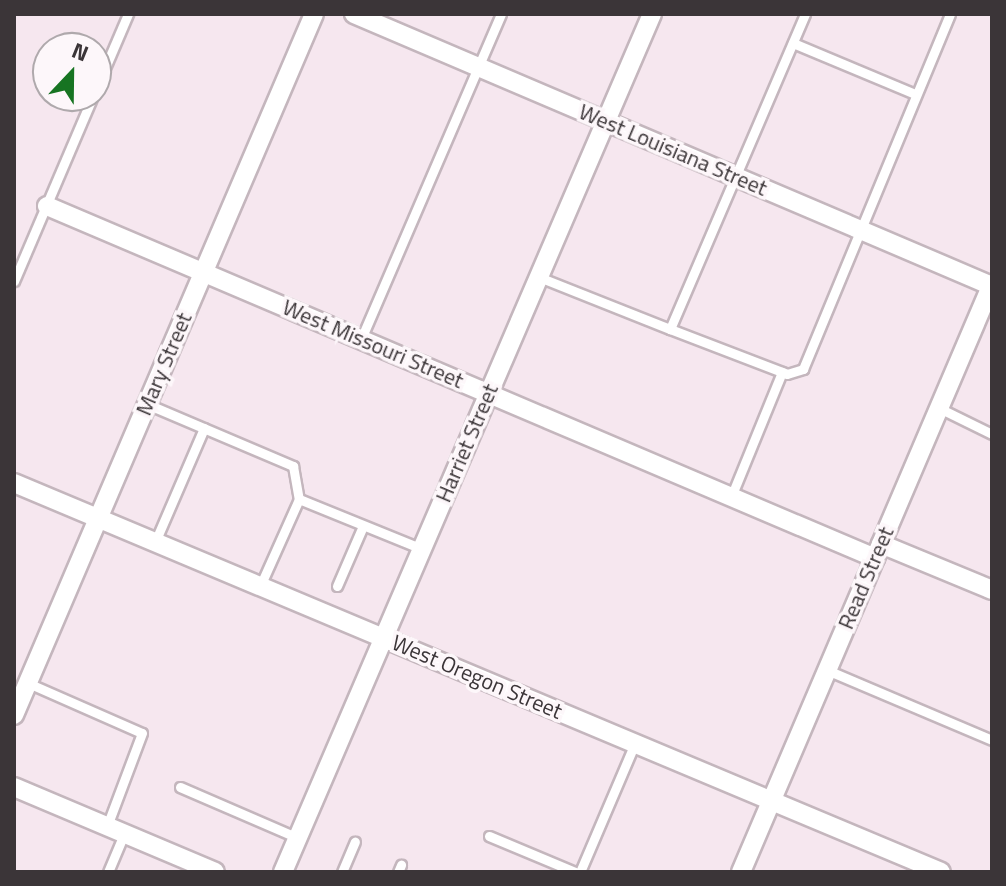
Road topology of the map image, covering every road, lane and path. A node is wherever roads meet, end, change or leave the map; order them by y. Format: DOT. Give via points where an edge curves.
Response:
graph roads {
  1 [pos="128,14"];
  2 [pos="314,14"];
  3 [pos="354,14"];
  4 [pos="501,14"];
  5 [pos="652,14"];
  6 [pos="805,14"];
  7 [pos="950,14"];
  8 [pos="793,43"];
  9 [pos="112,52"];
  10 [pos="479,68"];
  11 [pos="915,94"];
  12 [pos="86,112"];
  13 [pos="605,121"];
  14 [pos="735,177"];
  15 [pos="47,206"];
  16 [pos="858,229"];
  17 [pos="204,272"];
  18 [pos="539,277"];
  19 [pos="14,281"];
  20 [pos="992,286"];
  21 [pos="670,329"];
  22 [pos="361,339"];
  23 [pos="782,372"];
  24 [pos="489,393"];
  25 [pos="147,404"];
  26 [pos="939,408"];
  27 [pos="204,428"];
  28 [pos="992,434"];
  29 [pos="14,483"];
  30 [pos="731,497"];
  31 [pos="299,499"];
  32 [pos="98,518"];
  33 [pos="363,526"];
  34 [pos="155,542"];
  35 [pos="422,549"];
  36 [pos="878,551"];
  37 [pos="260,586"];
  38 [pos="337,586"];
  39 [pos="992,590"];
  40 [pos="384,638"];
  41 [pos="827,670"];
  42 [pos="28,683"];
  43 [pos="14,715"];
  44 [pos="992,740"];
  45 [pos="635,743"];
  46 [pos="14,787"];
  47 [pos="180,787"];
  48 [pos="771,801"];
  49 [pos="115,830"];
  50 [pos="489,836"];
  51 [pos="298,838"];
  52 [pos="355,842"];
  53 [pos="108,872"];
  54 [pos="215,872"];
  55 [pos="283,872"];
  56 [pos="342,872"];
  57 [pos="577,872"];
  58 [pos="741,872"];
  59 [pos="941,872"];
  1 -- 9 [label="lane"];
  2 -- 17 [label="street, Mary Street"];
  3 -- 10 [label="street, West Louisiana Street"];
  4 -- 10 [label="lane"];
  5 -- 13 [label="street, Harriet Street"];
  6 -- 8 [label="lane"];
  7 -- 11 [label="lane"];
  8 -- 11 [label="lane"];
  8 -- 14 [label="lane"];
  10 -- 13 [label="street, West Louisiana Street"];
  10 -- 22 [label="lane"];
  11 -- 16 [label="lane"];
  12 -- 15 [label="lane"];
  13 -- 14 [label="street, West Louisiana Street"];
  13 -- 18 [label="street, Harriet Street"];
  14 -- 16 [label="street, West Louisiana Street"];
  14 -- 21 [label="lane"];
  15 -- 17 [label="street, West Missouri Street"];
  15 -- 19 [label="lane"];
  16 -- 20 [label="street, West Louisiana Street"];
  16 -- 23 [label="lane" via="812,356 796,374"];
  17 -- 22 [label="street, West Missouri Street"];
  17 -- 25 [label="street, Mary Street"];
  18 -- 21 [label="lane"];
  18 -- 24 [label="street, Harriet Street"];
  20 -- 26 [label="street, Read Street"];
  21 -- 23 [label="lane"];
  22 -- 24 [label="street, West Missouri Street"];
  23 -- 30 [label="lane"];
  24 -- 30 [label="street, West Missouri Street"];
  24 -- 35 [label="street, Harriet Street"];
  25 -- 27 [label="lane"];
  25 -- 32 [label="street, Mary Street"];
  26 -- 28 [label="lane"];
  26 -- 36 [label="street, Read Street"];
  27 -- 31 [label="lane" via="293,466"];
  27 -- 34 [label="lane"];
  29 -- 32 [label="street, West Oregon Street"];
  30 -- 36 [label="street, West Missouri Street"];
  31 -- 33 [label="lane"];
  31 -- 37 [label="lane"];
  32 -- 34 [label="street, West Oregon Street"];
  32 -- 42 [label="street, Mary Street"];
  33 -- 35 [label="lane"];
  33 -- 38 [label="lane"];
  34 -- 37 [label="street, West Oregon Street"];
  35 -- 40 [label="street, Harriet Street"];
  36 -- 39 [label="street, West Missouri Street"];
  36 -- 41 [label="street, Read Street"];
  37 -- 40 [label="street, West Oregon Street"];
  40 -- 45 [label="street, West Oregon Street"];
  40 -- 51 [label="street, Harriet Street"];
  41 -- 44 [label="lane"];
  41 -- 48 [label="street, Read Street"];
  42 -- 43 [label="street, Mary Street"];
  42 -- 49 [label="lane" via="142,733"];
  45 -- 48 [label="street, West Oregon Street"];
  45 -- 57 [label="lane"];
  46 -- 49 [label="street"];
  47 -- 51 [label="lane"];
  48 -- 58 [label="street, Read Street"];
  48 -- 59 [label="street, West Oregon Street"];
  49 -- 53 [label="lane"];
  49 -- 54 [label="street"];
  50 -- 57 [label="lane"];
  51 -- 55 [label="street, Harriet Street"];
  52 -- 56 [label="lane"];
}
